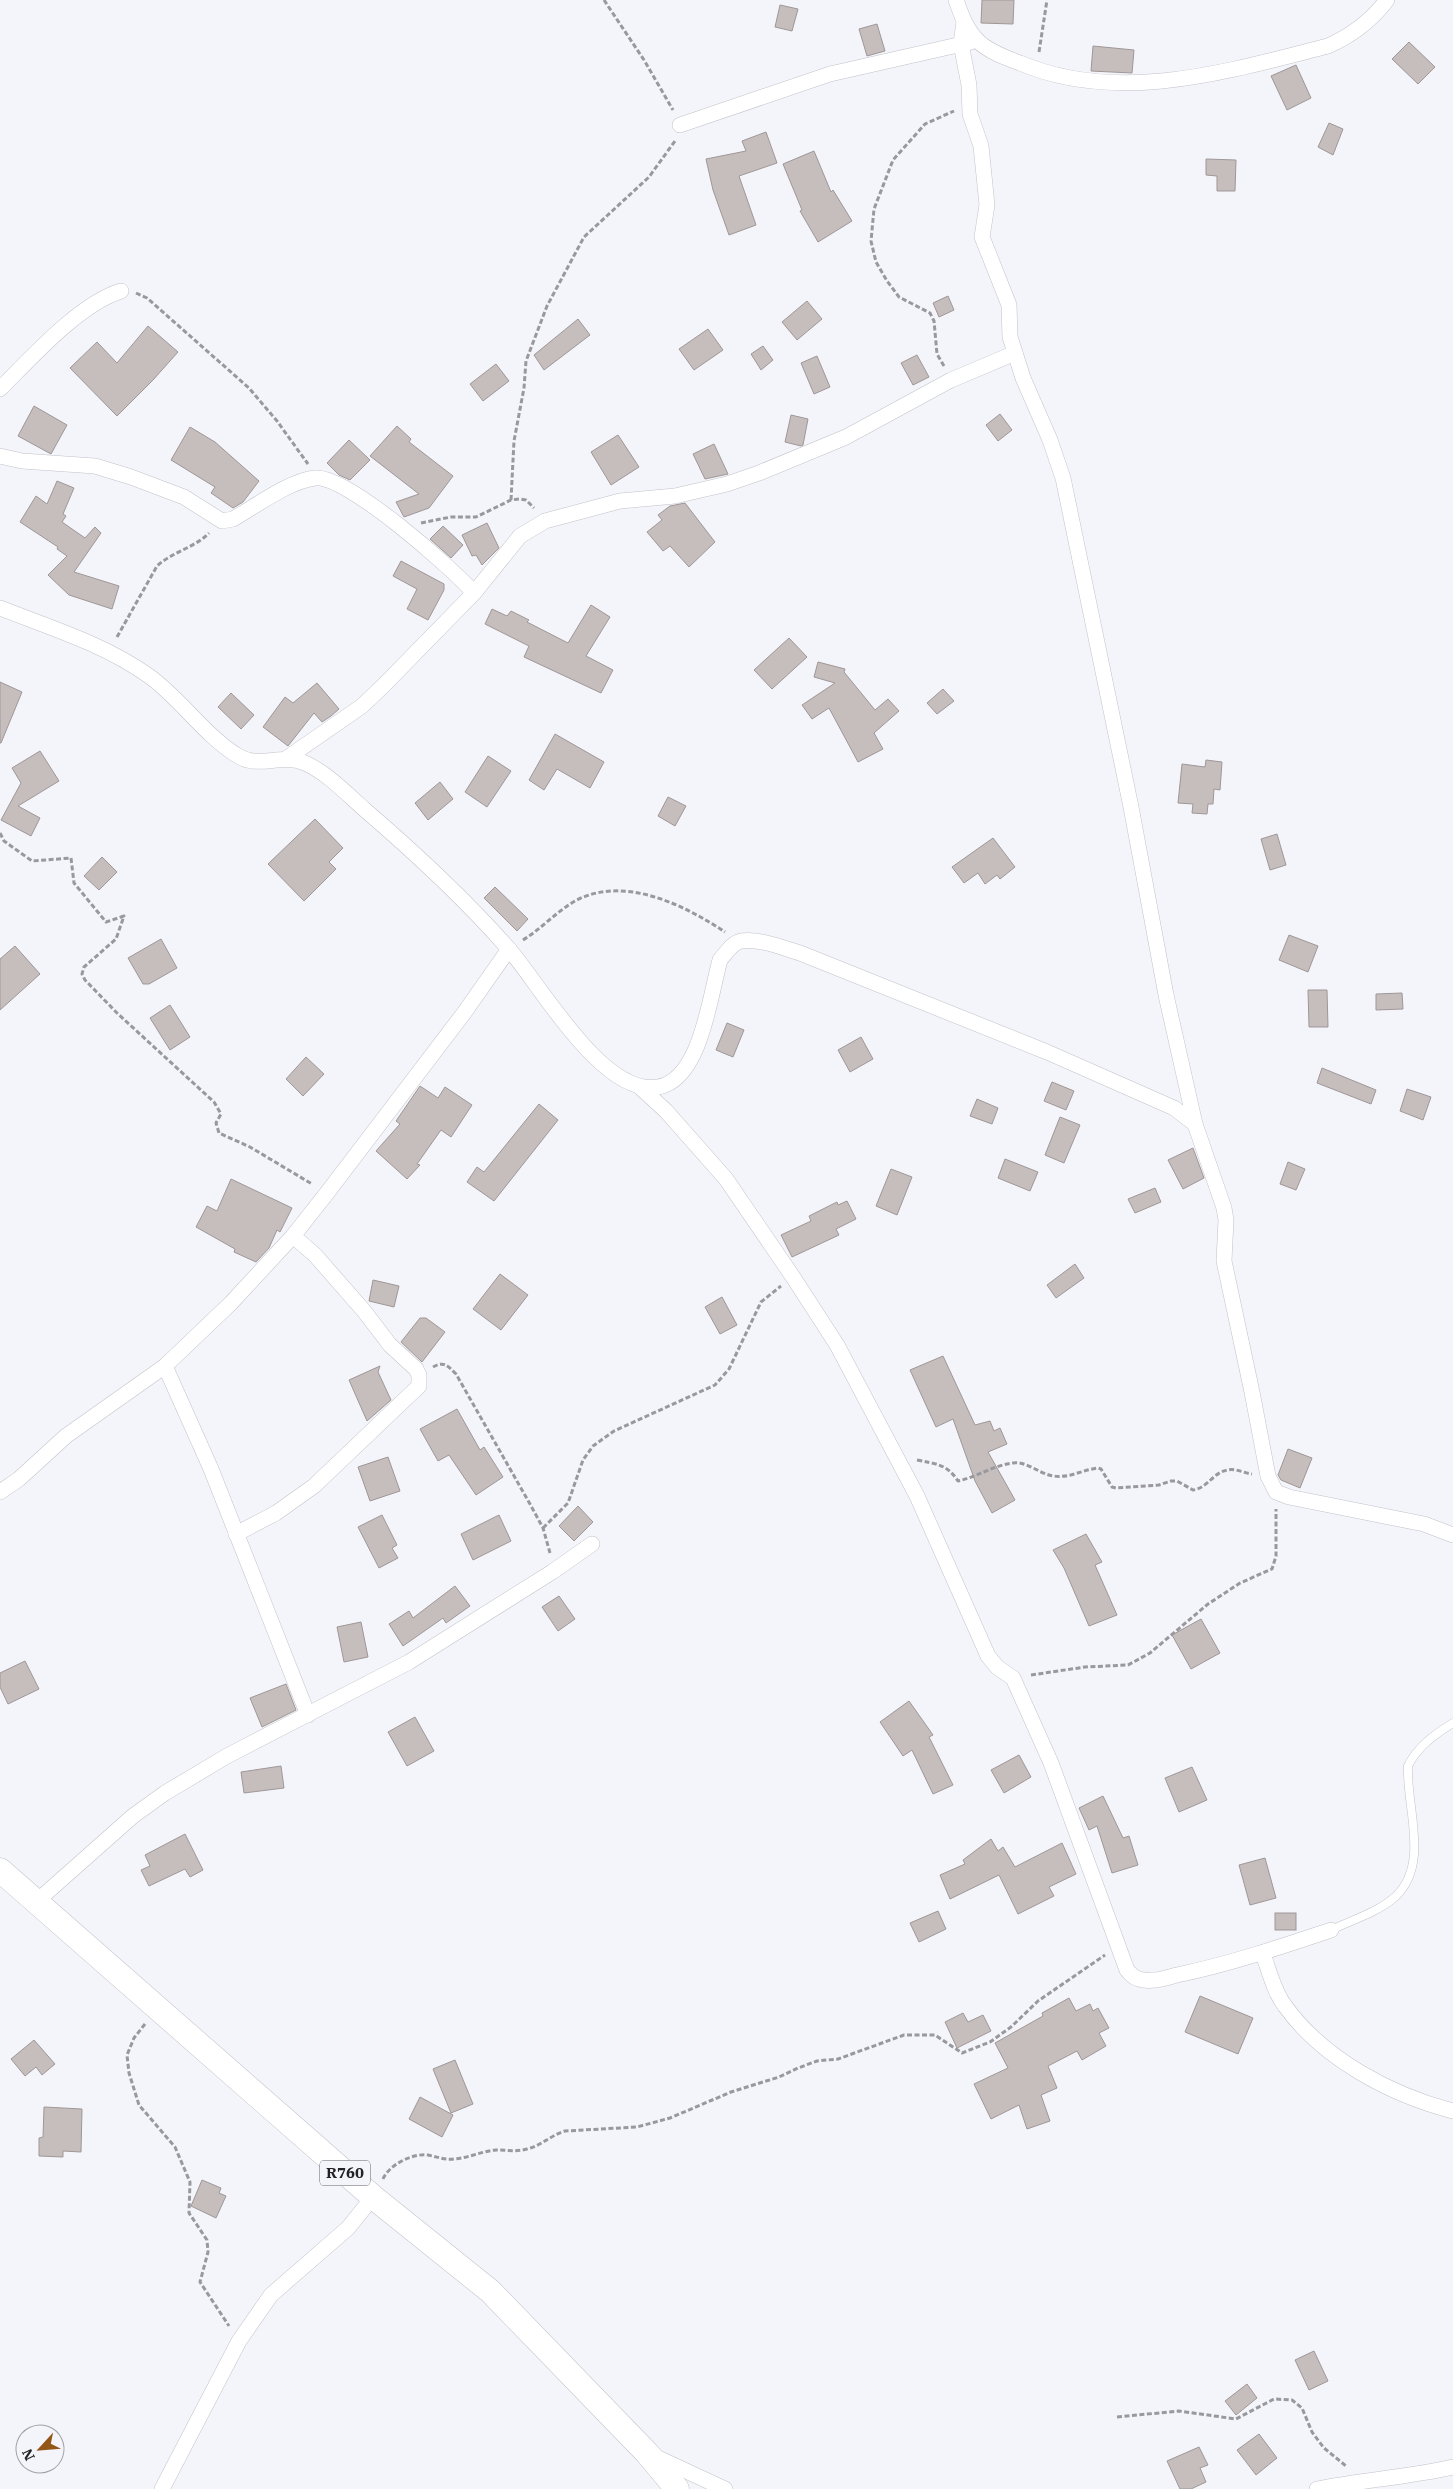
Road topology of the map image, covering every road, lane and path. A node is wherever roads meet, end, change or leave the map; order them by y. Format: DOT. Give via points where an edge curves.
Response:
graph roads {
  1 [pos="604,0"];
  2 [pos="956,0"];
  3 [pos="1047,0"];
  4 [pos="1387,0"];
  5 [pos="964,22"];
  6 [pos="977,41"];
  7 [pos="961,44"];
  8 [pos="1036,70"];
  9 [pos="969,103"];
  10 [pos="680,125"];
  11 [pos="121,291"];
  12 [pos="1015,353"];
  13 [pos="950,380"];
  14 [pos="0,389"];
  15 [pos="0,456"];
  16 [pos="318,477"];
  17 [pos="511,500"];
  18 [pos="222,521"];
  19 [pos="545,521"];
  20 [pos="398,526"];
  21 [pos="474,593"];
  22 [pos="0,608"];
  23 [pos="111,652"];
  24 [pos="286,758"];
  25 [pos="0,833"];
  26 [pos="740,941"];
  27 [pos="509,949"];
  28 [pos="641,1088"];
  29 [pos="1195,1124"];
  30 [pos="327,1193"];
  31 [pos="293,1236"];
  32 [pos="793,1277"];
  33 [pos="165,1366"];
  34 [pos="419,1375"];
  35 [pos="895,1455"];
  36 [pos="1268,1476"];
  37 [pos="0,1492"];
  38 [pos="1276,1492"];
  39 [pos="543,1528"];
  40 [pos="236,1534"];
  41 [pos="1453,1535"];
  42 [pos="592,1544"];
  43 [pos="552,1572"];
  44 [pos="1013,1678"];
  45 [pos="308,1714"];
  46 [pos="1453,1724"];
  47 [pos="2,1878"];
  48 [pos="36,1902"];
  49 [pos="1331,1930"];
  50 [pos="1120,1944"];
  51 [pos="1263,1954"];
  52 [pos="157,2008"];
  53 [pos="1453,2111"];
  54 [pos="373,2197"];
  55 [pos="239,2342"];
  56 [pos="1117,2416"];
  57 [pos="648,2453"];
  58 [pos="1453,2466"];
  59 [pos="1365,2480"];
  60 [pos="162,2489"];
  61 [pos="677,2489"];
  62 [pos="725,2489"];
  63 [pos="1317,2489"];
  1 -- 10 [label="path" via="644,60"];
  2 -- 5 [label="street"];
  3 -- 8 [label="path"];
  4 -- 8 [label="street" via="1377,14 1360,28 1328,46 1188,78 1152,83 1108,83"];
  5 -- 6 [label="street"];
  5 -- 7 [label="street"];
  6 -- 7 [label="street"];
  6 -- 8 [label="street"];
  7 -- 9 [label="street"];
  7 -- 10 [label="street" via="811,80"];
  9 -- 12 [label="street" via="983,159 987,214 982,236 1009,305 1010,337"];
  9 -- 13 [label="path" via="925,124 893,160 874,209 871,241 876,262 899,296 930,312 937,354"];
  10 -- 17 [label="path" via="676,140 649,177 584,237 547,306 526,361 514,441"];
  11 -- 14 [label="street" via="93,304 29,359"];
  11 -- 16 [label="path" via="147,298 249,388"];
  12 -- 13 [label="street"];
  12 -- 29 [label="street" via="1062,478"];
  13 -- 19 [label="street" via="846,438 727,484 676,496 620,501"];
  15 -- 18 [label="street" via="22,461 94,466 132,477 184,497"];
  16 -- 18 [label="street" via="293,485"];
  16 -- 20 [label="street" via="367,501"];
  17 -- 19 [label="path" via="526,500"];
  17 -- 20 [label="path" via="476,517 451,517"];
  18 -- 23 [label="path" via="190,548 157,566"];
  19 -- 21 [label="street" via="520,536"];
  20 -- 21 [label="street"];
  21 -- 24 [label="street" via="362,706"];
  22 -- 23 [label="street"];
  23 -- 24 [label="street" via="150,677 237,755 258,762"];
  24 -- 27 [label="street" via="306,764 338,786 430,866"];
  25 -- 30 [label="path" via="4,841 32,861 71,858 74,883 106,922 124,916 116,938 92,959 82,974 117,1013 214,1102 220,1114 216,1124 219,1133 250,1147"];
  26 -- 27 [label="path" via="671,902 613,891 591,894 573,902"];
  26 -- 28 [label="street" via="720,960 697,1048 688,1067 676,1079 660,1087"];
  26 -- 29 [label="street" via="758,942 800,953 893,989 1174,1108"];
  27 -- 28 [label="street" via="565,1026 618,1076"];
  27 -- 30 [label="street"];
  28 -- 32 [label="street" via="666,1111 726,1179"];
  29 -- 36 [label="street" via="1224,1208 1224,1261"];
  30 -- 31 [label="street"];
  31 -- 33 [label="street" via="231,1304"];
  31 -- 34 [label="street" via="315,1255"];
  32 -- 35 [label="street" via="836,1344"];
  32 -- 39 [label="path" via="761,1302 729,1369 715,1385 614,1431 593,1446 583,1460 568,1503"];
  33 -- 37 [label="street" via="66,1436"];
  33 -- 40 [label="street"];
  34 -- 39 [label="path" via="441,1363 456,1374"];
  34 -- 40 [label="street" via="419,1386 314,1486 276,1513"];
  35 -- 36 [label="path" via="951,1470 958,1481 1016,1462 1050,1476 1076,1475 1098,1468 1116,1488 1177,1481 1193,1490 1231,1469"];
  35 -- 44 [label="street" via="917,1496 988,1656"];
  36 -- 38 [label="street"];
  38 -- 41 [label="street" via="1370,1515 1424,1524"];
  38 -- 44 [label="path" via="1276,1556 1272,1569 1240,1583 1208,1604 1150,1654 1128,1665 1084,1667"];
  39 -- 43 [label="path"];
  40 -- 45 [label="street"];
  42 -- 43 [label="street"];
  43 -- 45 [label="street" via="409,1662"];
  44 -- 50 [label="street" via="1050,1762"];
  45 -- 48 [label="street" via="165,1793 133,1816"];
  46 -- 49 [label="lane" via="1413,1754 1408,1766 1413,1865 1405,1884 1384,1904"];
  47 -- 48 [label="main road, R760"];
  48 -- 52 [label="main road, R760"];
  49 -- 51 [label="street"];
  50 -- 51 [label="street" via="1127,1970 1140,1980 1201,1970"];
  50 -- 54 [label="path" via="1038,2001 1012,2027 990,2042 962,2053 935,2035 904,2035 838,2059 817,2061 685,2113 637,2126 564,2131 528,2149 482,2152 462,2158 444,2160 418,2155 386,2172"];
  51 -- 53 [label="street" via="1284,2005 1305,2030 1343,2062 1438,2108"];
  52 -- 54 [label="main road, R760"];
  52 -- 55 [label="path" via="134,2038 127,2055 129,2073 139,2105 166,2135 184,2166 190,2182 189,2213 207,2240 208,2252 200,2282"];
  54 -- 55 [label="street" via="348,2228 270,2295"];
  54 -- 57 [label="main road, R760" via="490,2291"];
  55 -- 60 [label="street"];
  56 -- 59 [label="path" via="1179,2411 1236,2419 1274,2399 1292,2400 1302,2408 1312,2432 1324,2448"];
  57 -- 61 [label="main road, R760"];
  57 -- 62 [label="street"];
  58 -- 59 [label="street"];
  59 -- 63 [label="street"];
}
